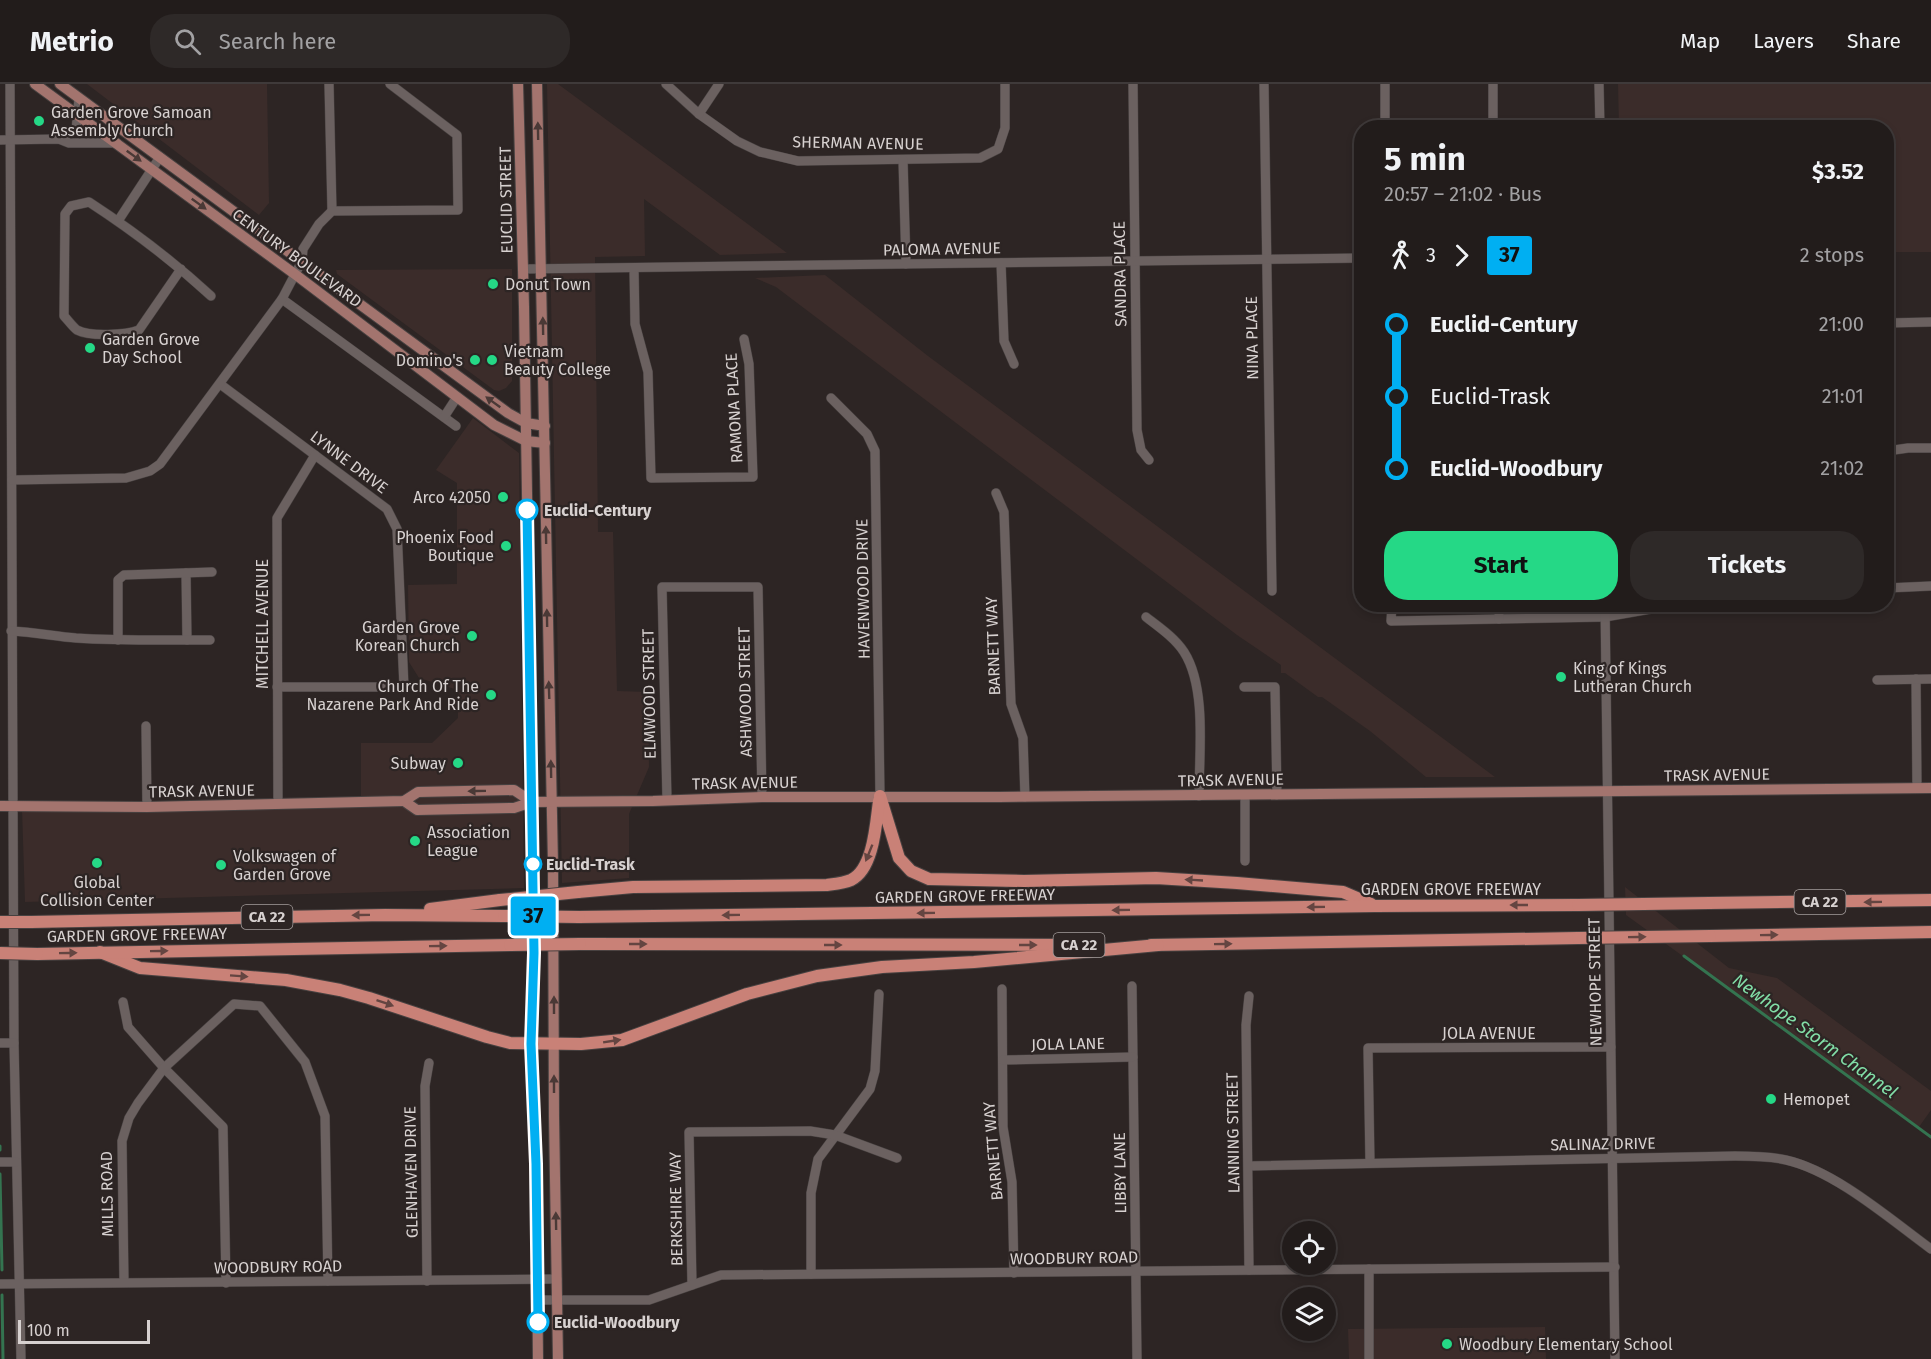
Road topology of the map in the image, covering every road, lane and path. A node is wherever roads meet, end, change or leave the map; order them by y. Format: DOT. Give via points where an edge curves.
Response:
graph roads {
  1 [pos="9,84"];
  2 [pos="35,84"];
  3 [pos="60,84"];
  4 [pos="329,84"];
  5 [pos="390,84"];
  6 [pos="518,84"];
  7 [pos="537,84"];
  8 [pos="666,84"];
  9 [pos="719,84"];
  10 [pos="1005,84"];
  11 [pos="1133,84"];
  12 [pos="1264,84"];
  13 [pos="1385,84"];
  14 [pos="1493,84"];
  15 [pos="1599,84"];
  16 [pos="79,98"];
  17 [pos="699,114"];
  18 [pos="77,115"];
  19 [pos="1385,120"];
  20 [pos="1493,120"];
  21 [pos="1600,120"];
  22 [pos="59,139"];
  23 [pos="4,140"];
  24 [pos="117,143"];
  25 [pos="160,157"];
  26 [pos="903,160"];
  27 [pos="152,169"];
  28 [pos="332,211"];
  29 [pos="118,221"];
  30 [pos="4,252"];
  31 [pos="1354,258"];
  32 [pos="1266,260"];
  33 [pos="302,261"];
  34 [pos="1135,261"];
  35 [pos="1001,263"];
  36 [pos="906,264"];
  37 [pos="634,268"];
  38 [pos="181,269"];
  39 [pos="523,269"];
  40 [pos="542,269"];
  41 [pos="296,275"];
  42 [pos="211,296"];
  43 [pos="282,298"];
  44 [pos="376,315"];
  45 [pos="1931,322"];
  46 [pos="1894,323"];
  47 [pos="363,325"];
  48 [pos="744,339"];
  49 [pos="0,362"];
  50 [pos="10,362"];
  51 [pos="1014,363"];
  52 [pos="220,384"];
  53 [pos="457,397"];
  54 [pos="831,398"];
  55 [pos="444,417"];
  56 [pos="526,423"];
  57 [pos="456,426"];
  58 [pos="545,426"];
  59 [pos="526,441"];
  60 [pos="545,443"];
  61 [pos="1931,448"];
  62 [pos="1894,450"];
  63 [pos="315,455"];
  64 [pos="1149,460"];
  65 [pos="12,480"];
  66 [pos="996,493"];
  67 [pos="0,512"];
  68 [pos="12,512"];
  69 [pos="212,572"];
  70 [pos="186,573"];
  71 [pos="758,586"];
  72 [pos="1931,586"];
  73 [pos="1894,588"];
  74 [pos="1272,591"];
  75 [pos="1392,612"];
  76 [pos="1499,612"];
  77 [pos="1605,612"];
  78 [pos="1634,612"];
  79 [pos="1146,617"];
  80 [pos="1605,617"];
  81 [pos="1499,619"];
  82 [pos="11,631"];
  83 [pos="118,640"];
  84 [pos="187,640"];
  85 [pos="210,640"];
  86 [pos="1931,679"];
  87 [pos="1877,680"];
  88 [pos="1916,680"];
  89 [pos="277,687"];
  90 [pos="1244,687"];
  91 [pos="146,726"];
  92 [pos="1917,788"];
  93 [pos="1931,788"];
  94 [pos="1608,791"];
  95 [pos="1199,795"];
  96 [pos="1245,795"];
  97 [pos="1277,795"];
  98 [pos="880,796"];
  99 [pos="762,797"];
  100 [pos="1025,797"];
  101 [pos="667,800"];
  102 [pos="404,801"];
  103 [pos="552,801"];
  104 [pos="532,802"];
  105 [pos="278,804"];
  106 [pos="0,806"];
  107 [pos="12,806"];
  108 [pos="147,807"];
  109 [pos="1245,861"];
  110 [pos="1931,900"];
  111 [pos="1375,906"];
  112 [pos="386,915"];
  113 [pos="0,922"];
  114 [pos="1931,933"];
  115 [pos="1158,945"];
  116 [pos="100,952"];
  117 [pos="0,953"];
  118 [pos="1132,986"];
  119 [pos="1002,989"];
  120 [pos="879,994"];
  121 [pos="1249,996"];
  122 [pos="123,1002"];
  123 [pos="0,1043"];
  124 [pos="14,1043"];
  125 [pos="531,1044"];
  126 [pos="554,1044"];
  127 [pos="1611,1047"];
  128 [pos="1133,1057"];
  129 [pos="1003,1060"];
  130 [pos="429,1064"];
  131 [pos="164,1068"];
  132 [pos="836,1135"];
  133 [pos="897,1158"];
  134 [pos="1613,1159"];
  135 [pos="1,1162"];
  136 [pos="16,1162"];
  137 [pos="1370,1163"];
  138 [pos="536,1164"];
  139 [pos="555,1164"];
  140 [pos="1249,1166"];
  141 [pos="1931,1249"];
  142 [pos="1615,1268"];
  143 [pos="1369,1269"];
  144 [pos="1249,1270"];
  145 [pos="1136,1272"];
  146 [pos="1014,1273"];
  147 [pos="811,1274"];
  148 [pos="537,1279"];
  149 [pos="556,1279"];
  150 [pos="328,1281"];
  151 [pos="427,1281"];
  152 [pos="124,1282"];
  153 [pos="226,1283"];
  154 [pos="4,1284"];
  155 [pos="19,1284"];
  156 [pos="692,1285"];
  157 [pos="537,1300"];
  158 [pos="557,1300"];
  159 [pos="21,1359"];
  160 [pos="538,1359"];
  161 [pos="558,1359"];
  162 [pos="1137,1359"];
  163 [pos="1369,1359"];
  164 [pos="1615,1359"];
  1 -- 23 [label="street"];
  2 -- 18 [label="main road, CENTURY BOULEVARD"];
  3 -- 16 [label="main road, CENTURY BOULEVARD"];
  4 -- 28 [label="street"];
  5 -- 28 [label="street" via="457,135 458,210"];
  6 -- 39 [label="main road, EUCLID STREET"];
  40 -- 7 [label="main road, EUCLID STREET, one-way"];
  8 -- 17 [label="street, SHERMAN AVENUE"];
  9 -- 17 [label="street"];
  10 -- 26 [label="street, SHERMAN AVENUE" via="1005,128 998,149 980,158"];
  11 -- 34 [label="street, SANDRA PLACE"];
  12 -- 32 [label="street, NINA PLACE"];
  13 -- 19 [label="street"];
  14 -- 20 [label="street"];
  15 -- 21 [label="street"];
  16 -- 18 [label="street"];
  16 -- 25 [label="main road, CENTURY BOULEVARD"];
  17 -- 26 [label="street, SHERMAN AVENUE" via="736,141 760,152 798,161"];
  18 -- 22 [label="street" via="76,130"];
  18 -- 24 [label="main road, CENTURY BOULEVARD"];
  22 -- 23 [label="street"];
  22 -- 24 [label="street" via="69,143"];
  23 -- 30 [label="street"];
  24 -- 27 [label="main road, CENTURY BOULEVARD, one-way"];
  25 -- 27 [label="street"];
  25 -- 33 [label="main road, CENTURY BOULEVARD"];
  26 -- 36 [label="street"];
  27 -- 29 [label="street"];
  27 -- 41 [label="main road, CENTURY BOULEVARD, one-way"];
  28 -- 33 [label="street" via="318,224 303,249"];
  29 -- 38 [label="street"];
  29 -- 38 [label="street" via="89,202 71,206 65,214 64,316 75,329 85,333 139,330"];
  30 -- 50 [label="street"];
  31 -- 32 [label="street, PALOMA AVENUE"];
  32 -- 34 [label="street, PALOMA AVENUE"];
  32 -- 74 [label="street, NINA PLACE"];
  33 -- 41 [label="street"];
  33 -- 44 [label="main road, CENTURY BOULEVARD"];
  34 -- 35 [label="street, PALOMA AVENUE"];
  34 -- 64 [label="street, SANDRA PLACE" via="1137,430 1141,450"];
  35 -- 36 [label="street, PALOMA AVENUE"];
  35 -- 51 [label="street" via="1004,341"];
  36 -- 37 [label="street, PALOMA AVENUE"];
  37 -- 40 [label="street, PALOMA AVENUE"];
  37 -- 48 [label="street, RAMONA PLACE" via="635,324 648,372 651,478 753,477 749,364"];
  38 -- 42 [label="street"];
  39 -- 40 [label="street, PALOMA AVENUE"];
  39 -- 56 [label="main road, EUCLID STREET"];
  58 -- 40 [label="main road, EUCLID STREET, one-way"];
  41 -- 43 [label="street"];
  41 -- 47 [label="main road, CENTURY BOULEVARD"];
  43 -- 52 [label="street"];
  43 -- 55 [label="street"];
  44 -- 47 [label="main road"];
  56 -- 44 [label="main road, CENTURY BOULEVARD, one-way"];
  45 -- 46 [label="street"];
  47 -- 53 [label="main road, CENTURY BOULEVARD"];
  49 -- 50 [label="street"];
  50 -- 65 [label="street"];
  52 -- 63 [label="street, LYNNE DRIVE"];
  52 -- 65 [label="street" via="167,456 150,471 126,478"];
  53 -- 55 [label="street"];
  53 -- 59 [label="main road, CENTURY BOULEVARD" via="500,429"];
  54 -- 98 [label="street, HAVENWOOD DRIVE" via="867,434 875,451"];
  55 -- 57 [label="street"];
  56 -- 58 [label="main road, CENTURY BOULEVARD"];
  56 -- 59 [label="main road, EUCLID STREET"];
  58 -- 60 [label="main road, EUCLID STREET"];
  59 -- 60 [label="main road, CENTURY BOULEVARD"];
  59 -- 104 [label="main road, EUCLID STREET"];
  103 -- 60 [label="main road, EUCLID STREET, one-way"];
  61 -- 62 [label="street"];
  63 -- 89 [label="street, MITCHELL AVENUE" via="277,518"];
  63 -- 89 [label="street, LYNNE DRIVE" via="387,509 398,529 404,687"];
  65 -- 68 [label="street"];
  66 -- 100 [label="street, BARNETT WAY" via="1004,512 1011,704 1023,738"];
  67 -- 68 [label="street"];
  68 -- 82 [label="street"];
  69 -- 70 [label="street"];
  70 -- 83 [label="street" via="120,578"];
  70 -- 84 [label="street"];
  71 -- 99 [label="street, ASHWOOD STREET"];
  71 -- 101 [label="street, ELMWOOD STREET" via="662,587"];
  72 -- 73 [label="street"];
  75 -- 81 [label="street" via="1392,621"];
  76 -- 81 [label="street"];
  77 -- 80 [label="street, NEWHOPE STREET"];
  78 -- 80 [label="street"];
  79 -- 95 [label="street" via="1184,653 1194,679 1199,708"];
  80 -- 81 [label="street"];
  80 -- 94 [label="street, NEWHOPE STREET"];
  82 -- 83 [label="street"];
  82 -- 107 [label="street"];
  83 -- 84 [label="street"];
  84 -- 85 [label="street"];
  86 -- 88 [label="street"];
  87 -- 88 [label="street"];
  88 -- 92 [label="street"];
  89 -- 105 [label="street, MITCHELL AVENUE"];
  90 -- 97 [label="street" via="1275,687"];
  91 -- 108 [label="street"];
  92 -- 93 [label="main road, TRASK AVENUE"];
  92 -- 94 [label="main road, TRASK AVENUE"];
  94 -- 97 [label="main road, TRASK AVENUE"];
  94 -- 127 [label="street, NEWHOPE STREET"];
  95 -- 96 [label="main road, TRASK AVENUE"];
  95 -- 100 [label="main road, TRASK AVENUE"];
  96 -- 97 [label="main road, TRASK AVENUE"];
  96 -- 109 [label="street"];
  98 -- 99 [label="main road, TRASK AVENUE"];
  98 -- 100 [label="main road, TRASK AVENUE"];
  111 -- 98 [label="highway, one-way" via="1343,892 1226,882 1156,878 929,879 899,858"];
  98 -- 112 [label="highway, one-way, bridge" via="872,850 852,880 827,885 633,887"];
  99 -- 101 [label="main road, TRASK AVENUE"];
  101 -- 103 [label="main road, TRASK AVENUE"];
  102 -- 104 [label="main road, TRASK AVENUE" via="417,810 514,808"];
  104 -- 102 [label="main road, TRASK AVENUE, one-way" via="514,790 418,792"];
  102 -- 105 [label="main road, TRASK AVENUE"];
  103 -- 104 [label="main road, TRASK AVENUE"];
  126 -- 103 [label="main road, EUCLID STREET, one-way"];
  104 -- 125 [label="main road, EUCLID STREET"];
  105 -- 108 [label="main road, TRASK AVENUE"];
  106 -- 107 [label="main road, TRASK AVENUE"];
  107 -- 108 [label="main road, TRASK AVENUE"];
  107 -- 124 [label="street"];
  110 -- 111 [label="highway, GARDEN GROVE FREEWAY / CA 22, one-way, bridge"];
  111 -- 112 [label="highway, GARDEN GROVE FREEWAY / CA 22, one-way, bridge" via="579,917"];
  112 -- 113 [label="highway, GARDEN GROVE FREEWAY / CA 22, one-way, bridge"];
  115 -- 114 [label="highway, GARDEN GROVE FREEWAY / CA 22, one-way, bridge"];
  116 -- 115 [label="highway, GARDEN GROVE FREEWAY / CA 22, one-way, bridge" via="580,944"];
  126 -- 115 [label="highway, one-way" via="622,1040 747,994 824,974"];
  117 -- 116 [label="highway, GARDEN GROVE FREEWAY / CA 22, one-way, bridge"];
  116 -- 125 [label="highway, one-way" via="140,968 286,980 329,988 487,1038"];
  118 -- 128 [label="street, LIBBY LANE"];
  119 -- 129 [label="street, BARNETT WAY"];
  120 -- 132 [label="street" via="875,1071 870,1089"];
  121 -- 140 [label="street, LANNING STREET"];
  122 -- 131 [label="street" via="128,1027"];
  123 -- 124 [label="street"];
  124 -- 136 [label="street"];
  125 -- 126 [label="highway"];
  125 -- 138 [label="main road, EUCLID STREET"];
  139 -- 126 [label="main road, EUCLID STREET, one-way"];
  127 -- 134 [label="street, NEWHOPE STREET"];
  127 -- 137 [label="street, JOLA AVENUE" via="1368,1048"];
  128 -- 129 [label="street, JOLA LANE"];
  128 -- 145 [label="street, LIBBY LANE"];
  129 -- 146 [label="street, BARNETT WAY" via="1003,1127 1012,1182"];
  130 -- 151 [label="street, GLENHAVEN DRIVE" via="425,1086"];
  131 -- 150 [label="street, MILLS ROAD" via="234,1004 260,1006 305,1062 325,1116"];
  131 -- 152 [label="street, MILLS ROAD" via="138,1102 122,1141"];
  131 -- 153 [label="street" via="223,1127"];
  132 -- 133 [label="street"];
  132 -- 147 [label="street" via="818,1159 811,1193"];
  132 -- 156 [label="street, BERKSHIRE WAY" via="810,1131 690,1132"];
  134 -- 137 [label="street, SALINAZ DRIVE"];
  134 -- 141 [label="street, SALINAZ DRIVE" via="1751,1156 1796,1163 1837,1182"];
  134 -- 142 [label="street, NEWHOPE STREET"];
  135 -- 136 [label="street"];
  136 -- 155 [label="street"];
  137 -- 140 [label="street, SALINAZ DRIVE"];
  138 -- 139 [label="main road"];
  138 -- 148 [label="main road, EUCLID STREET"];
  149 -- 139 [label="main road, EUCLID STREET, one-way"];
  140 -- 144 [label="street, LANNING STREET"];
  142 -- 143 [label="street, WOODBURY ROAD"];
  142 -- 164 [label="street, NEWHOPE STREET"];
  143 -- 144 [label="street, WOODBURY ROAD"];
  143 -- 163 [label="street"];
  144 -- 145 [label="street, WOODBURY ROAD"];
  145 -- 146 [label="street, WOODBURY ROAD"];
  145 -- 162 [label="street, LIBBY LANE"];
  146 -- 147 [label="street, WOODBURY ROAD"];
  147 -- 156 [label="street, WOODBURY ROAD" via="721,1275"];
  148 -- 149 [label="street, WOODBURY ROAD"];
  148 -- 151 [label="street, WOODBURY ROAD"];
  148 -- 157 [label="main road, EUCLID STREET"];
  149 -- 158 [label="main road, EUCLID STREET"];
  150 -- 151 [label="street, WOODBURY ROAD"];
  150 -- 153 [label="street, WOODBURY ROAD"];
  152 -- 153 [label="street, WOODBURY ROAD"];
  152 -- 155 [label="street, WOODBURY ROAD"];
  154 -- 155 [label="street, WOODBURY ROAD"];
  155 -- 159 [label="street"];
  156 -- 158 [label="street, WOODBURY ROAD" via="649,1300"];
  157 -- 158 [label="street, WOODBURY ROAD"];
  157 -- 160 [label="main road, EUCLID STREET"];
  158 -- 161 [label="main road, EUCLID STREET"];
}
